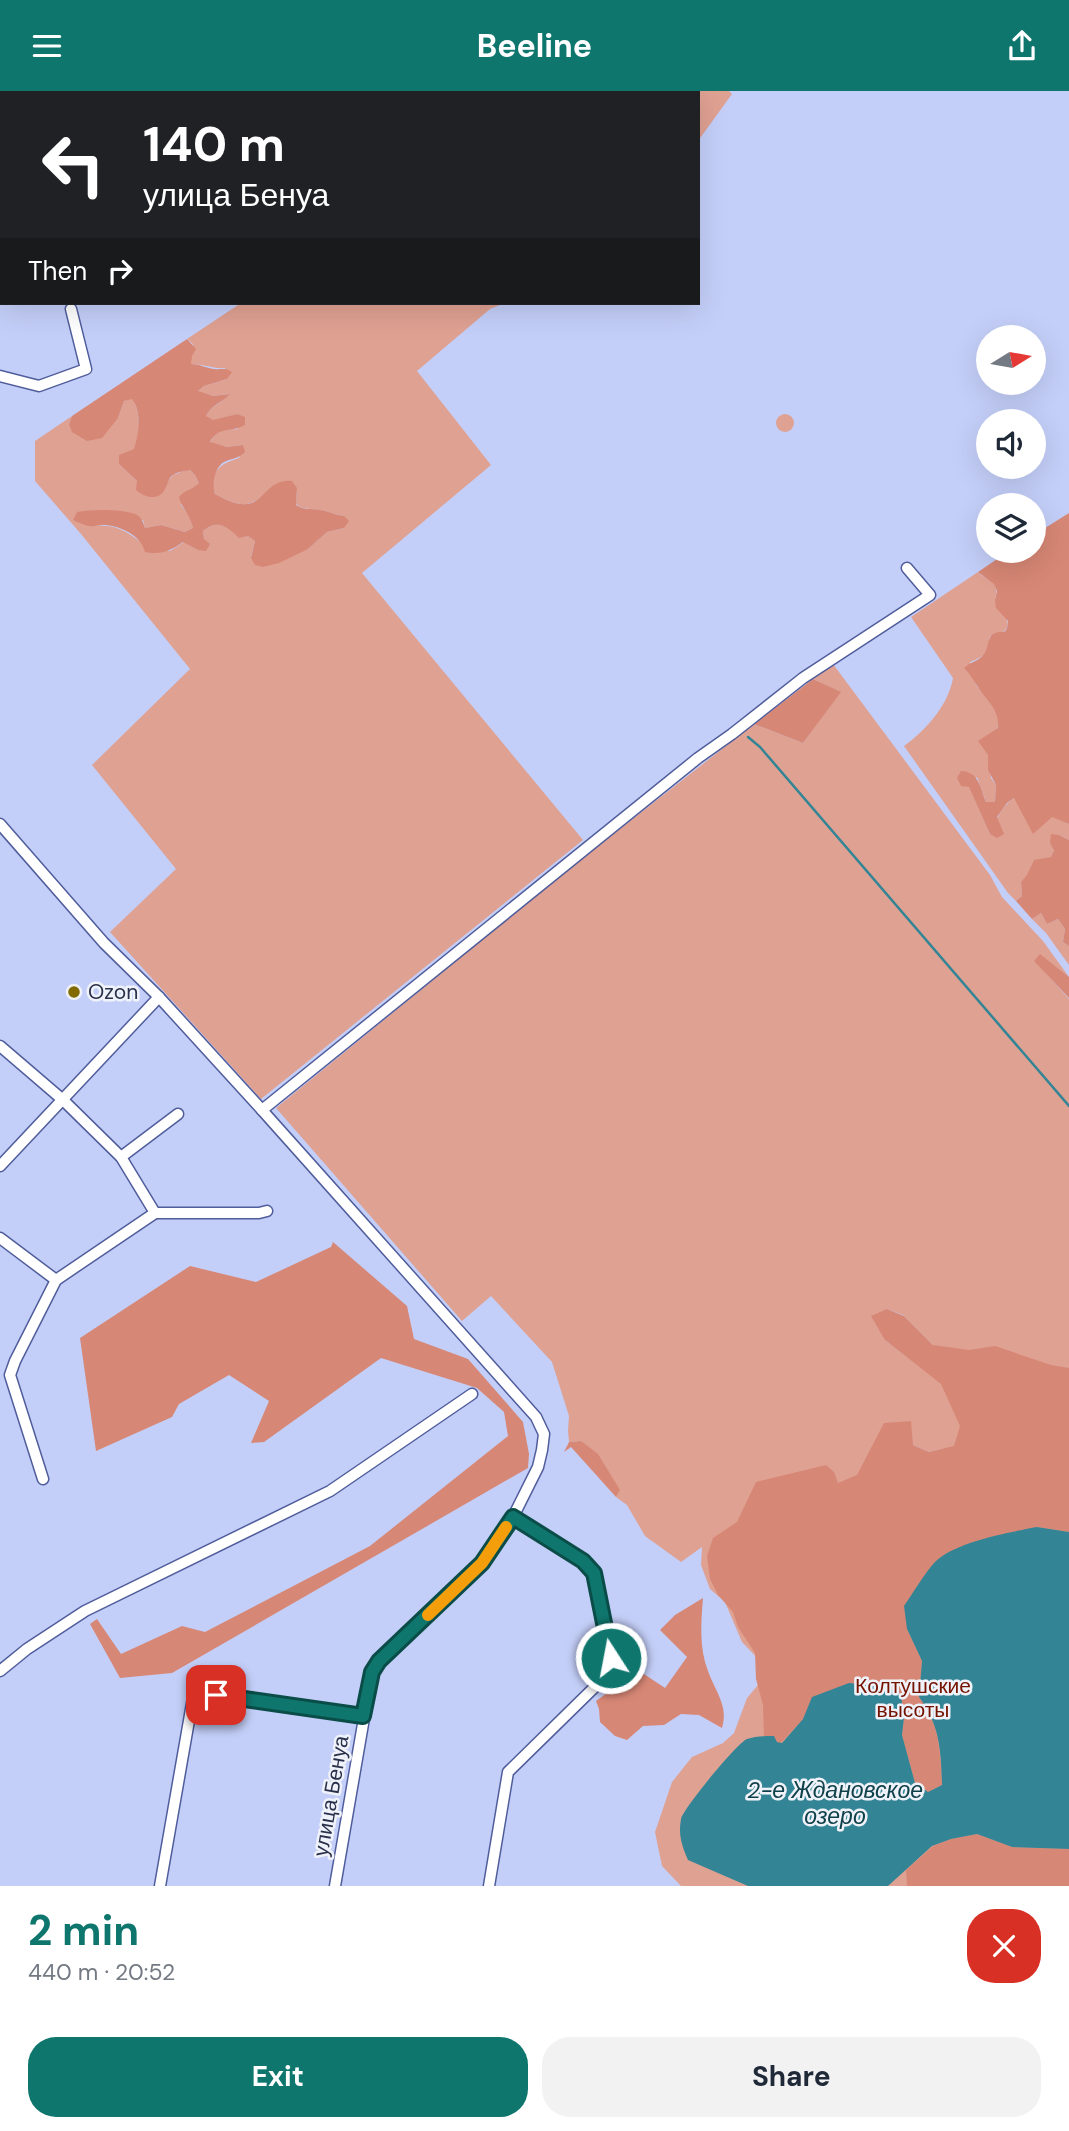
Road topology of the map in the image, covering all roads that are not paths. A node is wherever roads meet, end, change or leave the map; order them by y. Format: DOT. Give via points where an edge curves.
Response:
graph roads {
  1 [pos="71,309"];
  2 [pos="0,376"];
  3 [pos="907,568"];
  4 [pos="0,824"];
  5 [pos="159,997"];
  6 [pos="0,1046"];
  7 [pos="62,1100"];
  8 [pos="262,1110"];
  9 [pos="178,1114"];
  10 [pos="121,1157"];
  11 [pos="0,1164"];
  12 [pos="267,1211"];
  13 [pos="155,1213"];
  14 [pos="0,1238"];
  15 [pos="56,1280"];
  16 [pos="472,1394"];
  17 [pos="43,1479"];
  18 [pos="513,1517"];
  19 [pos="0,1671"];
  20 [pos="363,1716"];
  21 [pos="160,1886"];
  22 [pos="335,1886"];
  23 [pos="489,1886"];
  1 -- 2 [label="street" via="86,369 39,386"];
  3 -- 8 [label="street" via="930,595 803,678 698,758"];
  4 -- 5 [label="street, улица Бенуа" via="104,943"];
  5 -- 7 [label="street"];
  5 -- 8 [label="street, улица Бенуа"];
  6 -- 7 [label="street"];
  7 -- 10 [label="street"];
  7 -- 11 [label="street"];
  8 -- 18 [label="street, улица Бенуа" via="536,1417 544,1434 542,1450"];
  9 -- 10 [label="street"];
  10 -- 13 [label="street"];
  12 -- 13 [label="street"];
  13 -- 15 [label="street"];
  14 -- 15 [label="street"];
  15 -- 17 [label="street" via="10,1375"];
  16 -- 19 [label="street" via="330,1491 85,1611"];
  18 -- 20 [label="street, улица Бенуа" via="482,1563 379,1661 372,1672"];
  18 -- 23 [label="street" via="583,1561 594,1573 611,1658 607,1675 508,1772"];
  20 -- 21 [label="street" via="194,1692"];
  20 -- 22 [label="street, улица Бенуа"];
}
